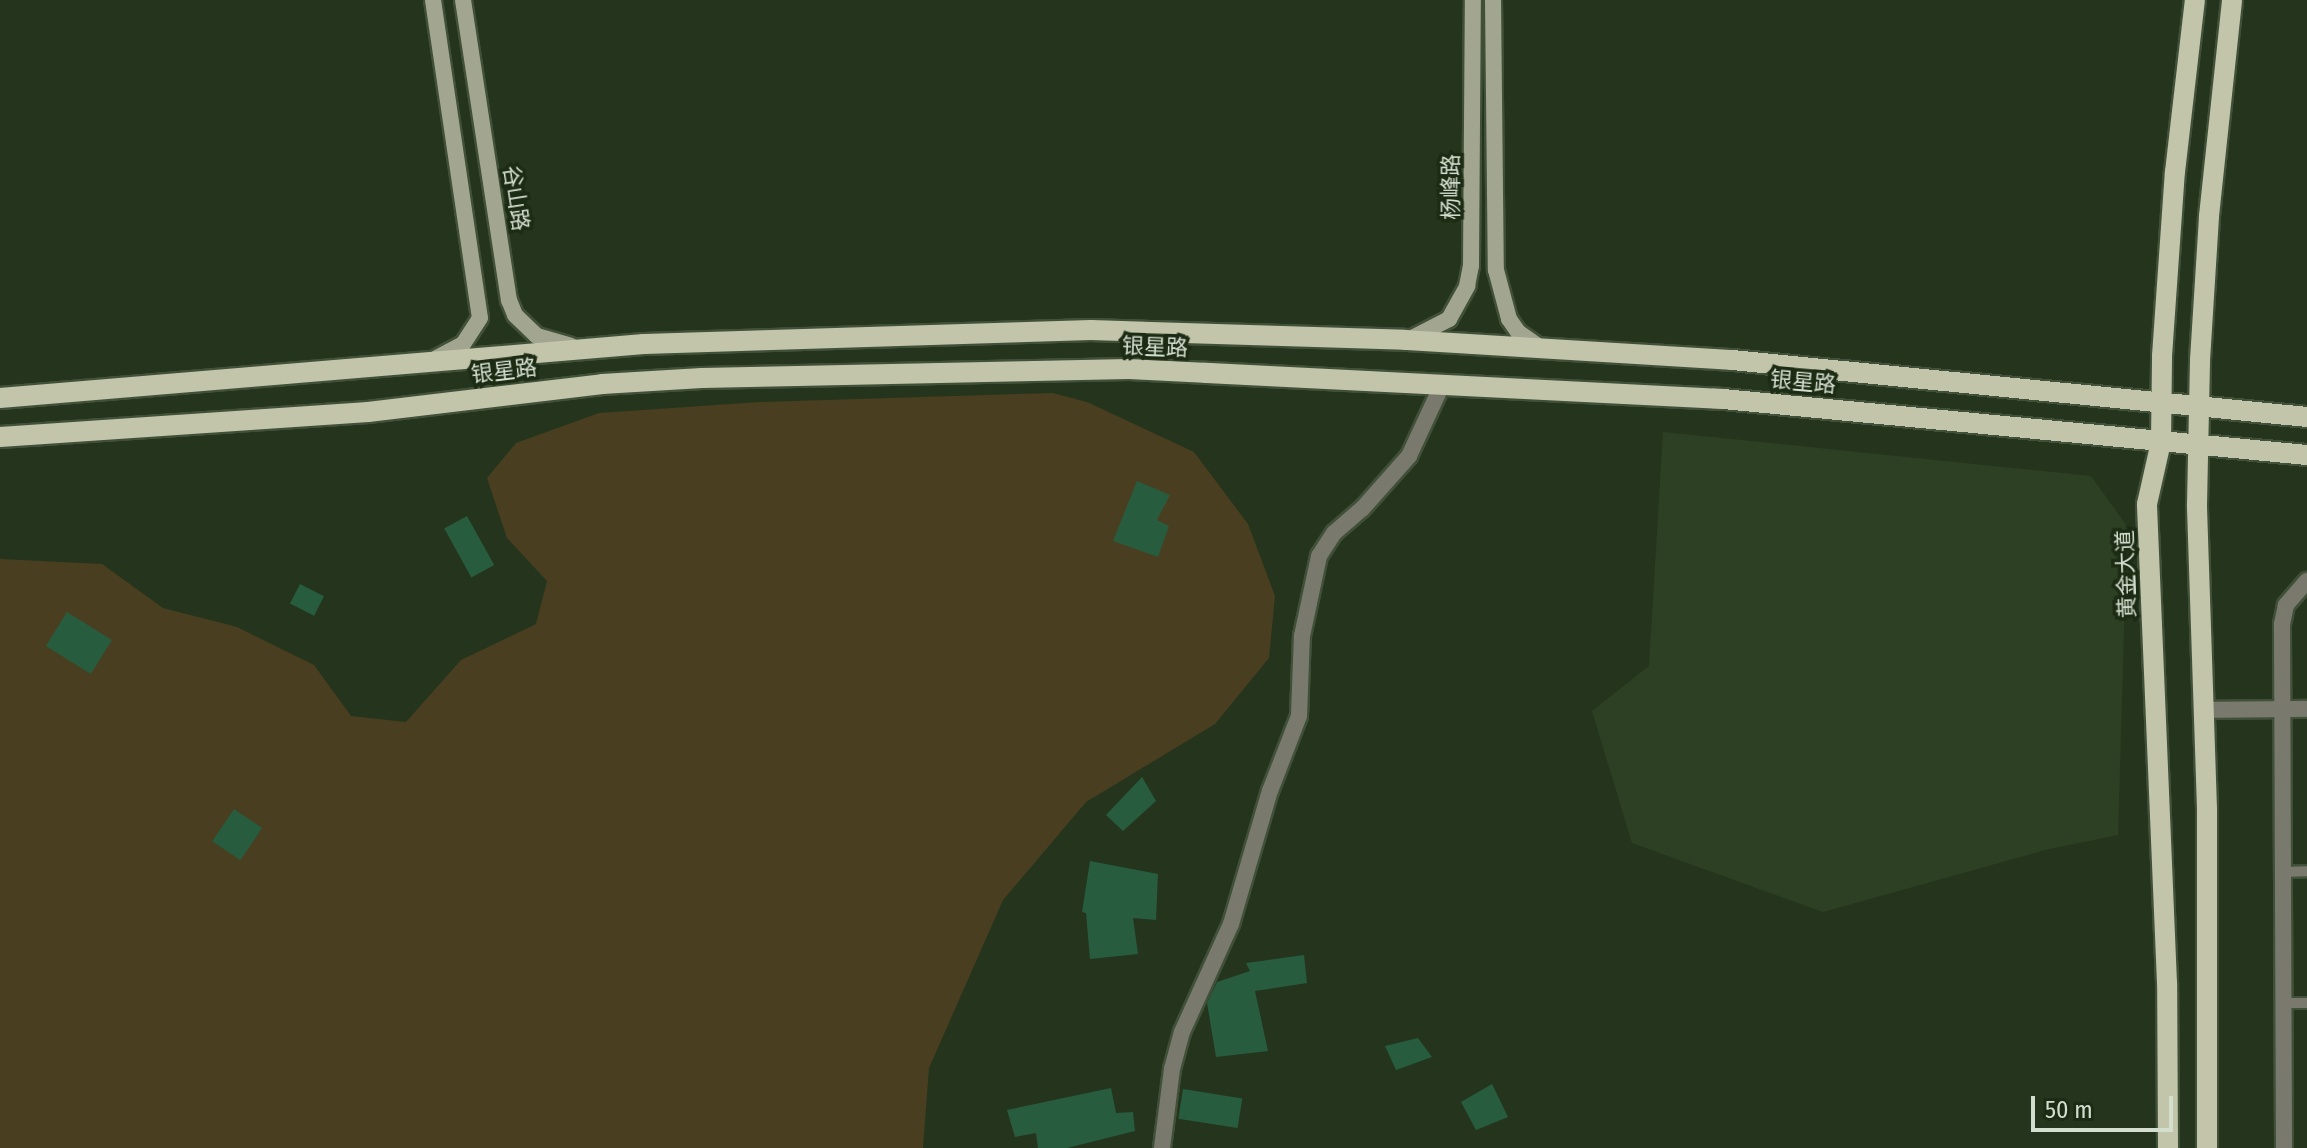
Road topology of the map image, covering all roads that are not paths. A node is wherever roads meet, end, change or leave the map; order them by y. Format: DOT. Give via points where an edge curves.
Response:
graph roads {
  1 [pos="433,0"];
  2 [pos="463,0"];
  3 [pos="1473,0"];
  4 [pos="1493,0"];
  5 [pos="2195,0"];
  6 [pos="2232,0"];
  7 [pos="1405,340"];
  8 [pos="592,348"];
  9 [pos="1546,351"];
  10 [pos="419,364"];
  11 [pos="1442,385"];
  12 [pos="0,398"];
  13 [pos="2162,401"];
  14 [pos="2200,406"];
  15 [pos="2307,417"];
  16 [pos="0,437"];
  17 [pos="2161,442"];
  18 [pos="2200,445"];
  19 [pos="2307,455"];
  20 [pos="2307,581"];
  21 [pos="2282,709"];
  22 [pos="2307,709"];
  23 [pos="2204,710"];
  24 [pos="2307,871"];
  25 [pos="2283,872"];
  26 [pos="2284,1003"];
  27 [pos="2307,1003"];
  28 [pos="1162,1148"];
  29 [pos="2168,1148"];
  30 [pos="2207,1148"];
  31 [pos="2284,1148"];
  1 -- 10 [label="main road" via="480,318 463,344"];
  2 -- 8 [label="main road, 谷山路" via="509,300 515,315 537,336"];
  3 -- 7 [label="main road, 杨峰路" via="1471,266 1449,319"];
  4 -- 9 [label="main road, 杨峰路" via="1496,270 1509,319 1529,342"];
  5 -- 13 [label="main road, 黄金大道" via="2175,172"];
  6 -- 14 [label="main road" via="2209,216"];
  7 -- 8 [label="main road, 银星路" via="1091,330"];
  7 -- 9 [label="main road, 银星路"];
  8 -- 10 [label="main road, 银星路"];
  9 -- 13 [label="main road, 银星路" via="1841,369"];
  10 -- 12 [label="main road, 银星路"];
  11 -- 16 [label="main road, 银星路" via="1129,369 702,378 602,384 368,412"];
  11 -- 17 [label="main road, 银星路" via="1723,399"];
  11 -- 28 [label="street" via="1409,456 1334,533 1319,556 1302,636 1299,716 1270,791 1231,924 1182,1032"];
  13 -- 14 [label="main road, 银星路"];
  13 -- 17 [label="main road, 黄金大道"];
  14 -- 15 [label="main road, 银星路"];
  14 -- 18 [label="main road"];
  17 -- 18 [label="main road, 银星路"];
  17 -- 29 [label="main road, 黄金大道" via="2147,504 2167,983"];
  18 -- 19 [label="main road, 银星路"];
  18 -- 23 [label="main road"];
  20 -- 21 [label="street" via="2286,605 2282,624"];
  21 -- 22 [label="street"];
  21 -- 23 [label="street"];
  21 -- 25 [label="street"];
  23 -- 30 [label="main road"];
  24 -- 25 [label="lane"];
  25 -- 26 [label="street"];
  26 -- 27 [label="lane"];
  26 -- 31 [label="street"];
}
